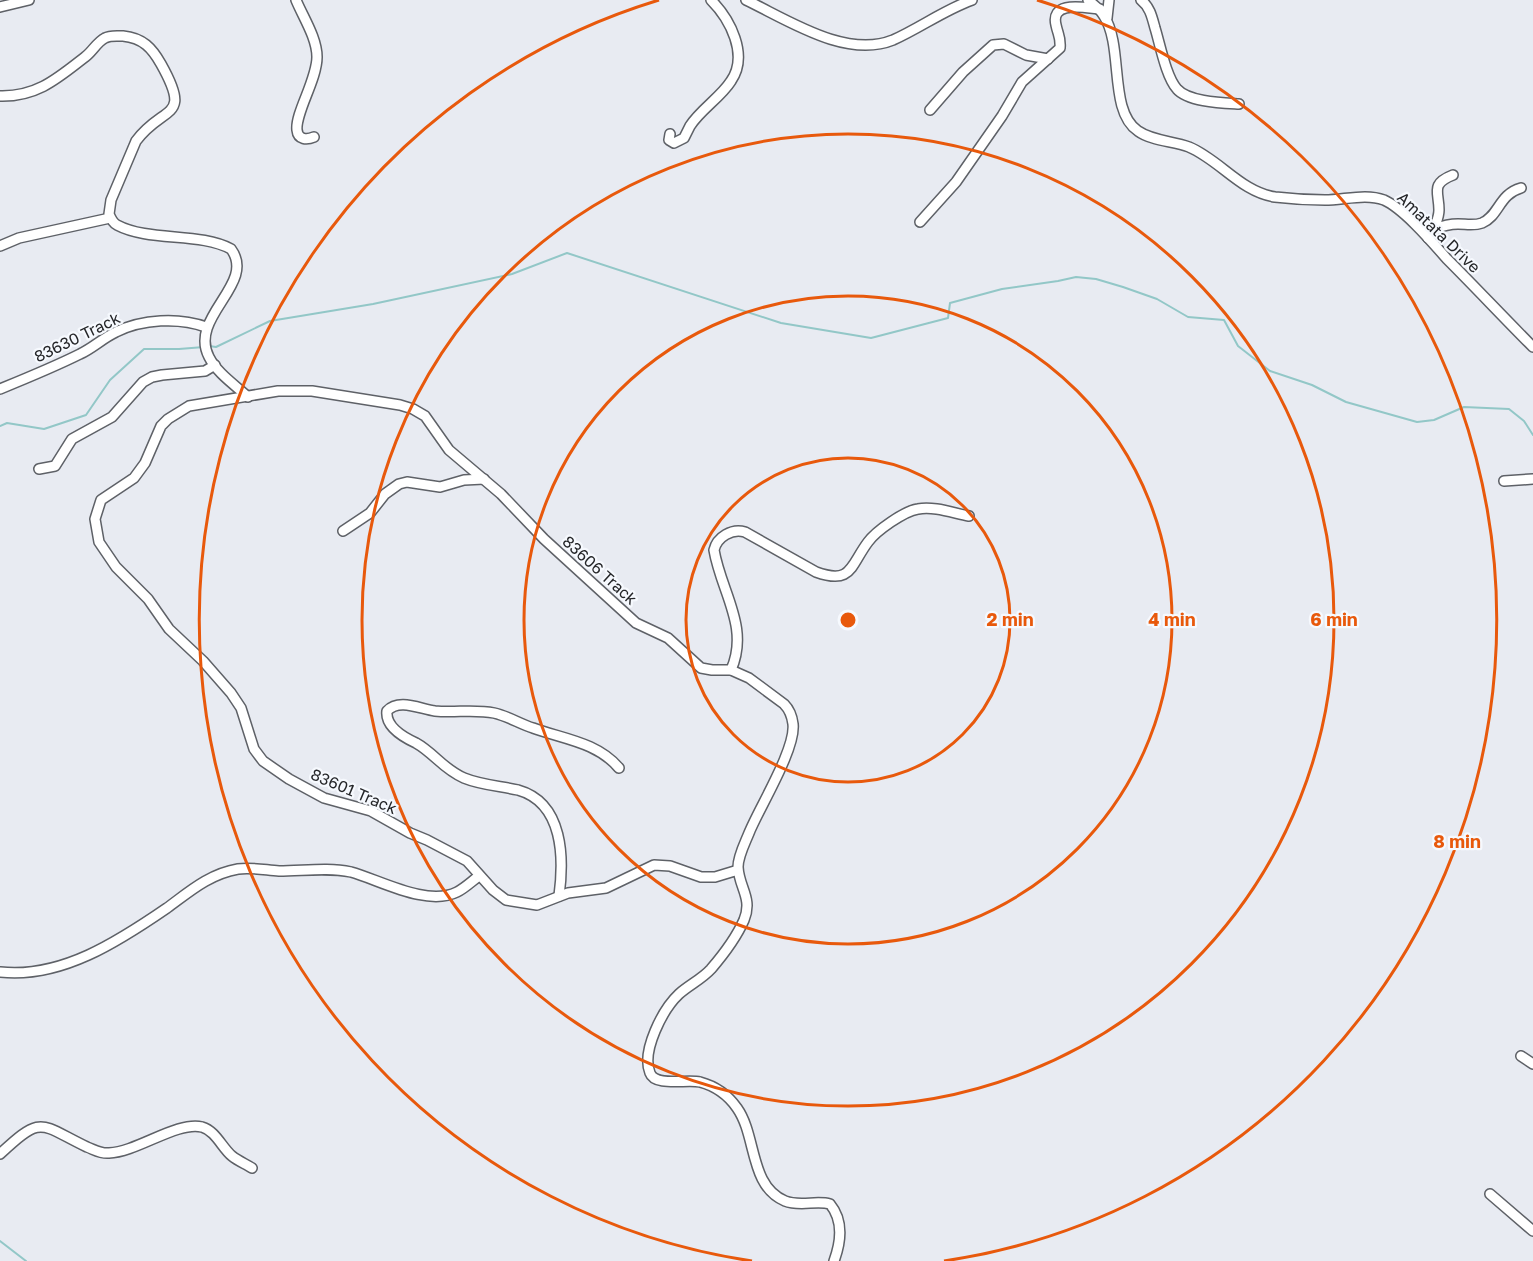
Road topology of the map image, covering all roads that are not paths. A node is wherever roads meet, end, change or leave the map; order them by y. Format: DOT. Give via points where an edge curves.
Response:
graph roads {
  1 [pos="29,0"];
  2 [pos="296,0"];
  3 [pos="711,0"];
  4 [pos="746,0"];
  5 [pos="972,0"];
  6 [pos="1088,0"];
  7 [pos="1109,0"];
  8 [pos="1140,0"];
  9 [pos="951,3"];
  10 [pos="0,7"];
  11 [pos="1100,9"];
  12 [pos="1108,22"];
  13 [pos="1047,59"];
  14 [pos="0,96"];
  15 [pos="1239,104"];
  16 [pos="930,110"];
  17 [pos="670,134"];
  18 [pos="314,137"];
  19 [pos="1453,175"];
  20 [pos="1521,188"];
  21 [pos="110,218"];
  22 [pos="920,222"];
  23 [pos="1434,229"];
  24 [pos="1428,238"];
  25 [pos="0,246"];
  26 [pos="206,327"];
  27 [pos="1533,347"];
  28 [pos="214,365"];
  29 [pos="0,389"];
  30 [pos="248,397"];
  31 [pos="39,469"];
  32 [pos="484,479"];
  33 [pos="1533,479"];
  34 [pos="1504,482"];
  35 [pos="969,516"];
  36 [pos="343,531"];
  37 [pos="731,670"];
  38 [pos="619,768"];
  39 [pos="738,870"];
  40 [pos="479,876"];
  41 [pos="560,896"];
  42 [pos="0,972"];
  43 [pos="1521,1056"];
  44 [pos="1533,1064"];
  45 [pos="0,1154"];
  46 [pos="252,1168"];
  47 [pos="1490,1194"];
  48 [pos="1533,1231"];
  49 [pos="834,1261"];
  1 -- 10 [label="street"];
  2 -- 18 [label="street" via="317,57 296,128 301,138"];
  3 -- 17 [label="street" via="734,35 735,75 690,125 684,138 674,142 669,140"];
  4 -- 9 [label="street" via="832,40 859,46 893,40"];
  5 -- 9 [label="street"];
  6 -- 11 [label="street, Amatata Drive"];
  7 -- 12 [label="street"];
  8 -- 15 [label="street" via="1151,13 1176,89 1191,98"];
  11 -- 12 [label="street, Amatata Drive"];
  11 -- 13 [label="street" via="1071,5 1060,10 1055,17 1060,48"];
  12 -- 24 [label="street, Amatata Drive" via="1121,105 1138,131 1191,148 1235,179 1272,196 1309,200 1368,197 1386,201"];
  13 -- 16 [label="street" via="1026,55 1004,44 993,45"];
  13 -- 22 [label="street" via="1022,82 956,182"];
  14 -- 21 [label="street" via="20,95 53,83 106,36 135,38 147,44 172,84 175,99 171,111 142,133 132,149 111,200"];
  19 -- 23 [label="street" via="1438,186 1439,214"];
  20 -- 23 [label="street" via="1512,190 1491,217 1480,224"];
  21 -- 25 [label="street" via="19,238"];
  21 -- 26 [label="street" via="117,226 131,230 231,249 237,262 235,279"];
  23 -- 24 [label="street"];
  24 -- 27 [label="street, Amatata Drive"];
  26 -- 28 [label="street" via="205,345"];
  26 -- 29 [label="street, 83630 Track" via="165,321 135,325"];
  28 -- 30 [label="street"];
  28 -- 31 [label="street" via="205,371 162,375 143,382 112,417 72,440 56,466"];
  30 -- 32 [label="street, 83606 Track" via="278,391 312,391 413,409 431,422 449,450"];
  30 -- 40 [label="street, 83601 Track" via="189,406 168,419 140,471 99,503 95,519 99,542 169,629 231,693 241,708 254,749 263,761 324,798 371,811 467,861"];
  32 -- 36 [label="street" via="440,487 399,484 370,513"];
  32 -- 37 [label="street, 83606 Track" via="636,623 669,638 705,670"];
  33 -- 34 [label="street"];
  35 -- 37 [label="street" via="920,508 907,513 870,539 853,568 840,577 816,572 745,531 723,536 714,550 739,635 738,653"];
  37 -- 39 [label="street, 83606 Track" via="784,704 793,725 776,779 750,830"];
  38 -- 41 [label="street" via="587,745 496,714 399,705 387,711 387,719 395,730 452,772 478,783 520,791 532,796 546,810 561,846"];
  39 -- 41 [label="street, 83601 Track" via="701,877 654,865 606,888"];
  39 -- 49 [label="street" via="748,903 744,920 710,970 671,1003 654,1033 649,1070 658,1081 699,1082 715,1087 729,1098 745,1124 761,1178 769,1191 792,1203 827,1203 834,1209 840,1223"];
  40 -- 41 [label="street, 83601 Track" via="506,900 537,905"];
  40 -- 42 [label="street" via="455,893 435,895 410,893 351,872 237,869 194,887 150,920 87,956 48,968"];
  43 -- 44 [label="street"];
  45 -- 46 [label="street" via="23,1132 39,1126 104,1153 118,1152 183,1128 198,1127 210,1131 232,1156"];
  47 -- 48 [label="street"];
}
